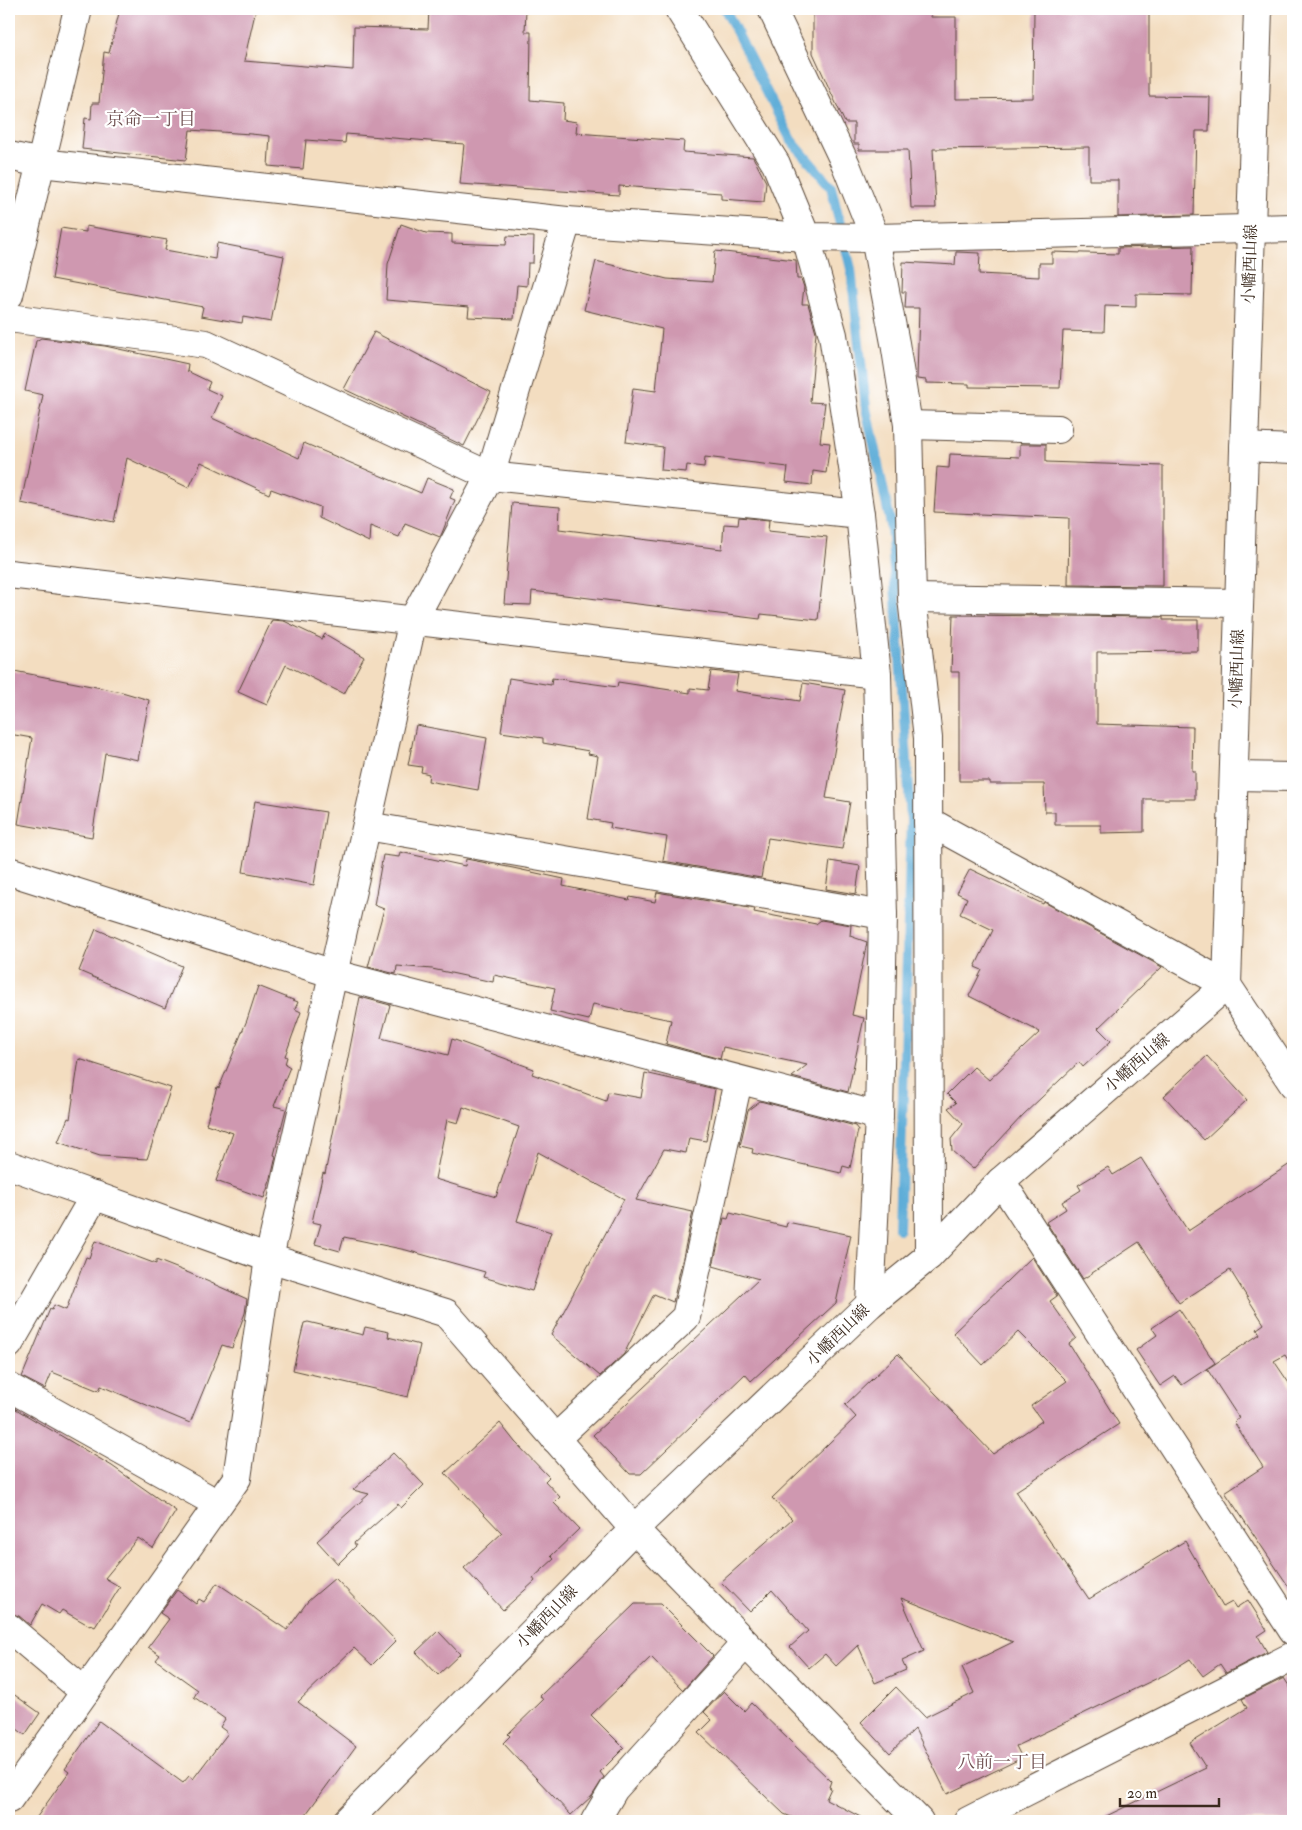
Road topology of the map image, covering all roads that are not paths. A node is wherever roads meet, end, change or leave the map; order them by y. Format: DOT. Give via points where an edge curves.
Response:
graph roads {
  1 [pos="78,9"];
  2 [pos="679,9"];
  3 [pos="772,9"];
  4 [pos="1258,9"];
  5 [pos="9,156"];
  6 [pos="41,163"];
  7 [pos="567,220"];
  8 [pos="1251,228"];
  9 [pos="1293,228"];
  10 [pos="806,238"];
  11 [pos="875,238"];
  12 [pos="9,296"];
  13 [pos="9,318"];
  14 [pos="908,425"];
  15 [pos="1058,429"];
  16 [pos="1244,447"];
  17 [pos="1293,449"];
  18 [pos="490,476"];
  19 [pos="860,514"];
  20 [pos="9,574"];
  21 [pos="912,598"];
  22 [pos="1239,603"];
  23 [pos="413,620"];
  24 [pos="877,674"];
  25 [pos="1234,776"];
  26 [pos="1293,777"];
  27 [pos="928,821"];
  28 [pos="367,826"];
  29 [pos="9,871"];
  30 [pos="883,915"];
  31 [pos="334,974"];
  32 [pos="1227,985"];
  33 [pos="738,1081"];
  34 [pos="1293,1084"];
  35 [pos="879,1116"];
  36 [pos="9,1164"];
  37 [pos="1001,1181"];
  38 [pos="95,1196"];
  39 [pos="929,1256"];
  40 [pos="269,1258"];
  41 [pos="870,1304"];
  42 [pos="9,1344"];
  43 [pos="9,1388"];
  44 [pos="555,1439"];
  45 [pos="218,1504"];
  46 [pos="634,1529"];
  47 [pos="9,1628"];
  48 [pos="1293,1631"];
  49 [pos="745,1644"];
  50 [pos="1293,1656"];
  51 [pos="85,1692"];
  52 [pos="9,1799"];
  53 [pos="347,1821"];
  54 [pos="595,1821"];
  55 [pos="919,1821"];
  56 [pos="968,1821"];
  1 -- 6 [label="street"];
  2 -- 10 [label="street" via="776,164"];
  3 -- 11 [label="street" via="846,165"];
  4 -- 8 [label="street, 小幡西山線"];
  5 -- 6 [label="street"];
  6 -- 7 [label="street"];
  6 -- 12 [label="street"];
  7 -- 10 [label="street"];
  7 -- 18 [label="street"];
  8 -- 9 [label="street"];
  8 -- 11 [label="street"];
  8 -- 16 [label="street, 小幡西山線"];
  10 -- 11 [label="street"];
  10 -- 19 [label="street" via="833,335"];
  11 -- 14 [label="street"];
  13 -- 18 [label="street" via="206,344"];
  14 -- 15 [label="street"];
  14 -- 21 [label="street"];
  16 -- 17 [label="street"];
  16 -- 22 [label="street, 小幡西山線"];
  18 -- 19 [label="street"];
  18 -- 23 [label="street"];
  19 -- 24 [label="street"];
  20 -- 23 [label="street"];
  21 -- 22 [label="street"];
  21 -- 27 [label="street" via="928,738"];
  22 -- 25 [label="street, 小幡西山線"];
  23 -- 24 [label="street"];
  23 -- 28 [label="street"];
  24 -- 30 [label="street"];
  25 -- 26 [label="street"];
  25 -- 32 [label="street, 小幡西山線"];
  27 -- 32 [label="street"];
  27 -- 39 [label="street"];
  28 -- 30 [label="street"];
  28 -- 31 [label="street"];
  29 -- 31 [label="street"];
  30 -- 35 [label="street"];
  31 -- 33 [label="street"];
  31 -- 40 [label="street"];
  32 -- 34 [label="street"];
  32 -- 37 [label="street, 小幡西山線"];
  33 -- 35 [label="street"];
  33 -- 44 [label="street" via="686,1317"];
  35 -- 41 [label="street"];
  36 -- 38 [label="street"];
  37 -- 39 [label="street, 小幡西山線"];
  37 -- 48 [label="street"];
  38 -- 40 [label="street"];
  38 -- 42 [label="street"];
  39 -- 41 [label="street, 小幡西山線"];
  40 -- 44 [label="street" via="446,1314"];
  40 -- 45 [label="street" via="237,1478"];
  41 -- 46 [label="street, 小幡西山線"];
  43 -- 45 [label="street"];
  44 -- 46 [label="street"];
  45 -- 51 [label="street"];
  46 -- 49 [label="street"];
  46 -- 53 [label="street, 小幡西山線"];
  47 -- 51 [label="street"];
  49 -- 54 [label="street" via="614,1789"];
  49 -- 55 [label="street"];
  50 -- 56 [label="street"];
  51 -- 52 [label="street"];
}
